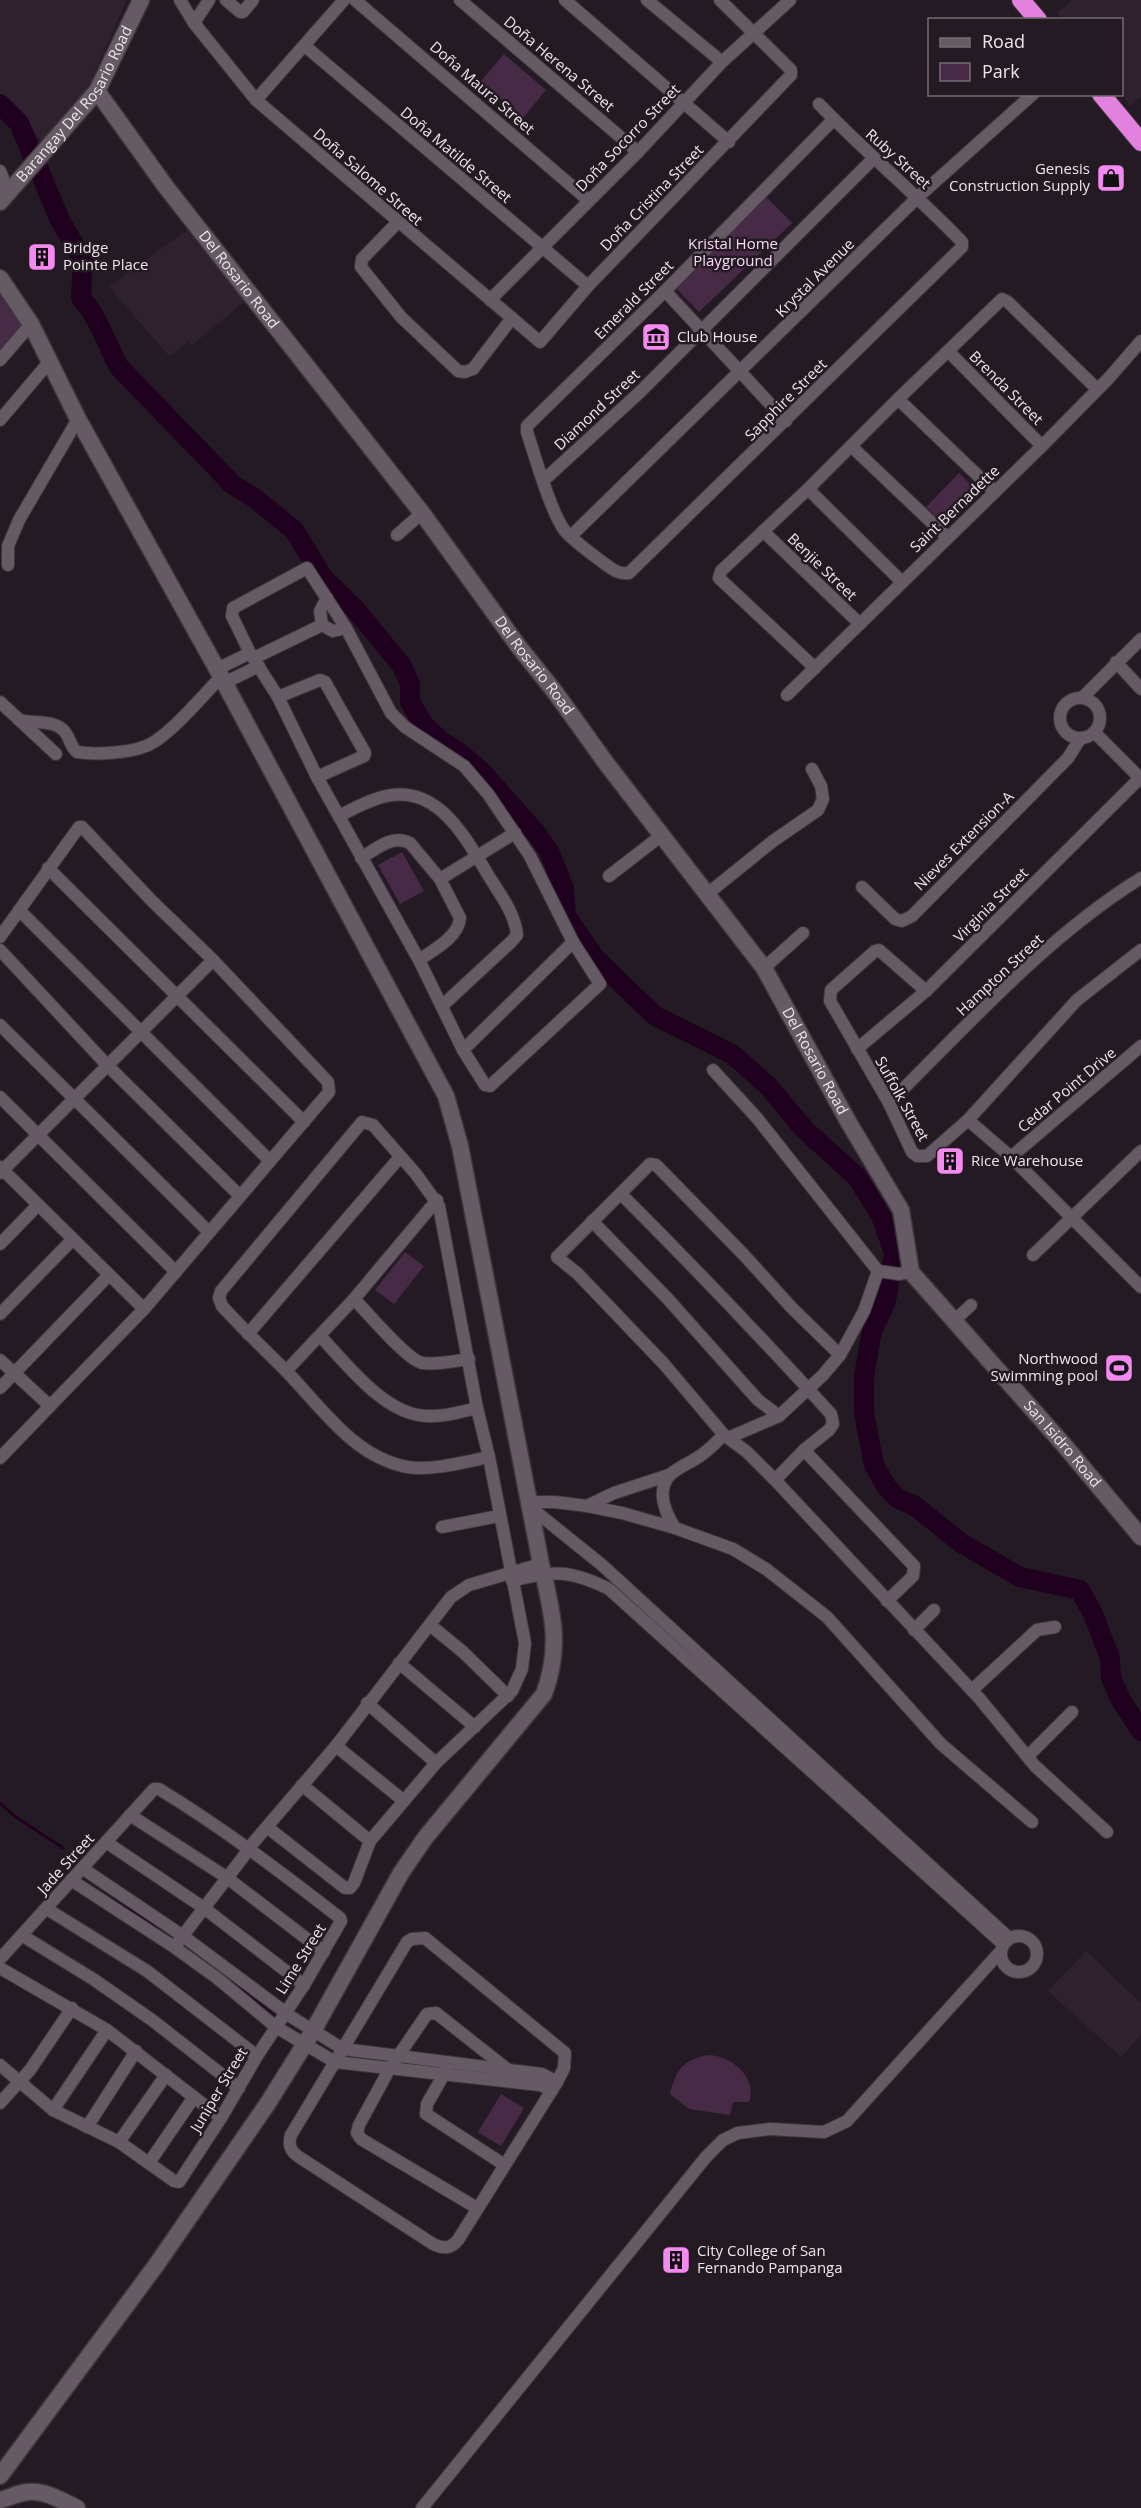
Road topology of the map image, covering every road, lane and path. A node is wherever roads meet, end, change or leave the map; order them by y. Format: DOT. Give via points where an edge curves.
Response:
graph roads {
  1 [pos="141,0"];
  2 [pos="180,0"];
  3 [pos="209,0"];
  4 [pos="226,0"];
  5 [pos="254,0"];
  6 [pos="344,0"];
  7 [pos="356,0"];
  8 [pos="460,0"];
  9 [pos="565,0"];
  10 [pos="647,0"];
  11 [pos="720,0"];
  12 [pos="790,0"];
  13 [pos="1021,0"];
  14 [pos="1036,18"];
  15 [pos="194,23"];
  16 [pos="754,31"];
  17 [pos="304,46"];
  18 [pos="722,62"];
  19 [pos="97,91"];
  20 [pos="1031,96"];
  21 [pos="1103,96"];
  22 [pos="256,100"];
  23 [pos="683,104"];
  24 [pos="819,104"];
  25 [pos="834,120"];
  26 [pos="729,142"];
  27 [pos="1141,142"];
  28 [pos="638,152"];
  29 [pos="874,158"];
  30 [pos="0,171"];
  31 [pos="0,185"];
  32 [pos="918,197"];
  33 [pos="588,200"];
  34 [pos="0,202"];
  35 [pos="398,222"];
  36 [pos="542,247"];
  37 [pos="962,247"];
  38 [pos="0,278"];
  39 [pos="588,286"];
  40 [pos="665,291"];
  41 [pos="490,300"];
  42 [pos="512,318"];
  43 [pos="31,324"];
  44 [pos="701,330"];
  45 [pos="537,341"];
  46 [pos="1141,341"];
  47 [pos="948,351"];
  48 [pos="0,360"];
  49 [pos="50,361"];
  50 [pos="742,372"];
  51 [pos="1097,389"];
  52 [pos="898,399"];
  53 [pos="78,419"];
  54 [pos="0,420"];
  55 [pos="786,421"];
  56 [pos="850,446"];
  57 [pos="1042,446"];
  58 [pos="544,480"];
  59 [pos="808,489"];
  60 [pos="995,492"];
  61 [pos="422,513"];
  62 [pos="764,531"];
  63 [pos="397,535"];
  64 [pos="571,536"];
  65 [pos="947,537"];
  66 [pos="8,565"];
  67 [pos="902,582"];
  68 [pos="327,598"];
  69 [pos="860,624"];
  70 [pos="322,625"];
  71 [pos="346,628"];
  72 [pos="1141,639"];
  73 [pos="254,659"];
  74 [pos="1116,662"];
  75 [pos="815,668"];
  76 [pos="221,676"];
  77 [pos="1141,688"];
  78 [pos="787,695"];
  79 [pos="278,697"];
  80 [pos="1082,698"];
  81 [pos="0,702"];
  82 [pos="19,720"];
  83 [pos="1094,732"];
  84 [pos="1080,739"];
  85 [pos="56,754"];
  86 [pos="812,769"];
  87 [pos="317,777"];
  88 [pos="1141,778"];
  89 [pos="339,816"];
  90 [pos="515,833"];
  91 [pos="662,835"];
  92 [pos="361,858"];
  93 [pos="478,858"];
  94 [pos="48,868"];
  95 [pos="609,876"];
  96 [pos="1141,878"];
  97 [pos="440,879"];
  98 [pos="861,886"];
  99 [pos="706,895"];
  100 [pos="19,910"];
  101 [pos="803,933"];
  102 [pos="0,937"];
  103 [pos="573,942"];
  104 [pos="0,950"];
  105 [pos="1141,950"];
  106 [pos="213,960"];
  107 [pos="419,960"];
  108 [pos="764,968"];
  109 [pos="926,991"];
  110 [pos="176,997"];
  111 [pos="443,1005"];
  112 [pos="0,1025"];
  113 [pos="141,1032"];
  114 [pos="1141,1046"];
  115 [pos="857,1049"];
  116 [pos="463,1050"];
  117 [pos="107,1065"];
  118 [pos="713,1070"];
  119 [pos="0,1097"];
  120 [pos="74,1099"];
  121 [pos="889,1103"];
  122 [pos="968,1120"];
  123 [pos="304,1122"];
  124 [pos="38,1135"];
  125 [pos="1141,1151"];
  126 [pos="400,1157"];
  127 [pos="1011,1157"];
  128 [pos="270,1161"];
  129 [pos="1,1170"];
  130 [pos="621,1194"];
  131 [pos="240,1196"];
  132 [pos="437,1200"];
  133 [pos="38,1205"];
  134 [pos="1073,1219"];
  135 [pos="592,1221"];
  136 [pos="209,1232"];
  137 [pos="73,1239"];
  138 [pos="0,1244"];
  139 [pos="1034,1255"];
  140 [pos="880,1271"];
  141 [pos="176,1272"];
  142 [pos="905,1273"];
  143 [pos="109,1275"];
  144 [pos="1141,1287"];
  145 [pos="354,1299"];
  146 [pos="970,1305"];
  147 [pos="144,1309"];
  148 [pos="0,1314"];
  149 [pos="954,1321"];
  150 [pos="248,1334"];
  151 [pos="321,1336"];
  152 [pos="840,1355"];
  153 [pos="469,1359"];
  154 [pos="0,1360"];
  155 [pos="286,1371"];
  156 [pos="14,1373"];
  157 [pos="0,1388"];
  158 [pos="808,1389"];
  159 [pos="50,1406"];
  160 [pos="477,1408"];
  161 [pos="779,1416"];
  162 [pos="726,1436"];
  163 [pos="804,1450"];
  164 [pos="489,1457"];
  165 [pos="0,1458"];
  166 [pos="669,1475"];
  167 [pos="775,1480"];
  168 [pos="530,1504"];
  169 [pos="586,1506"];
  170 [pos="499,1516"];
  171 [pos="442,1527"];
  172 [pos="675,1528"];
  173 [pos="1141,1537"];
  174 [pos="542,1569"];
  175 [pos="511,1577"];
  176 [pos="888,1601"];
  177 [pos="934,1610"];
  178 [pos="430,1625"];
  179 [pos="1055,1627"];
  180 [pos="914,1630"];
  181 [pos="399,1663"];
  182 [pos="972,1690"];
  183 [pos="508,1696"];
  184 [pos="367,1703"];
  185 [pos="1072,1712"];
  186 [pos="475,1727"];
  187 [pos="336,1746"];
  188 [pos="1028,1756"];
  189 [pos="436,1763"];
  190 [pos="302,1785"];
  191 [pos="404,1801"];
  192 [pos="130,1815"];
  193 [pos="1032,1822"];
  194 [pos="267,1827"];
  195 [pos="1107,1832"];
  196 [pos="370,1841"];
  197 [pos="106,1842"];
  198 [pos="252,1845"];
  199 [pos="82,1868"];
  200 [pos="226,1878"];
  201 [pos="71,1880"];
  202 [pos="204,1908"];
  203 [pos="47,1909"];
  204 [pos="23,1936"];
  205 [pos="183,1936"];
  206 [pos="1004,1945"];
  207 [pos="174,1947"];
  208 [pos="324,1952"];
  209 [pos="0,1959"];
  210 [pos="0,1968"];
  211 [pos="304,1984"];
  212 [pos="72,2008"];
  213 [pos="286,2013"];
  214 [pos="276,2027"];
  215 [pos="107,2030"];
  216 [pos="309,2038"];
  217 [pos="476,2044"];
  218 [pos="343,2049"];
  219 [pos="136,2051"];
  220 [pos="257,2056"];
  221 [pos="400,2056"];
  222 [pos="335,2062"];
  223 [pos="451,2063"];
  224 [pos="0,2065"];
  225 [pos="471,2066"];
  226 [pos="390,2068"];
  227 [pos="508,2070"];
  228 [pos="443,2074"];
  229 [pos="166,2075"];
  230 [pos="21,2081"];
  231 [pos="554,2086"];
  232 [pos="239,2088"];
  233 [pos="194,2097"];
  234 [pos="0,2103"];
  235 [pos="53,2110"];
  236 [pos="221,2118"];
  237 [pos="87,2127"];
  238 [pos="119,2142"];
  239 [pos="148,2163"];
  240 [pos="503,2164"];
  241 [pos="477,2208"];
  242 [pos="0,2476"];
  243 [pos="0,2500"];
  244 [pos="77,2508"];
  245 [pos="422,2508"];
  1 -- 19 [label="street, Barangay Del Rosario Road"];
  2 -- 15 [label="street, Doña Salome Street"];
  3 -- 15 [label="street"];
  4 -- 5 [label="street" via="240,12"];
  6 -- 17 [label="street"];
  7 -- 33 [label="street, Doña Maura Street"];
  8 -- 28 [label="street, Doña Herena Street"];
  9 -- 23 [label="street"];
  10 -- 18 [label="street"];
  11 -- 16 [label="street"];
  12 -- 16 [label="street, Doña Socorro Street"];
  13 -- 14 [label="highway"];
  15 -- 22 [label="street, Doña Salome Street"];
  16 -- 18 [label="street, Doña Socorro Street"];
  16 -- 26 [label="street, Doña Cristina Street" via="791,70 791,75"];
  17 -- 22 [label="street"];
  17 -- 36 [label="street, Doña Matilde Street"];
  18 -- 23 [label="street, Doña Socorro Street"];
  19 -- 34 [label="street, Barangay Del Rosario Road"];
  19 -- 61 [label="street, Del Rosario Road" via="166,187"];
  20 -- 32 [label="street, Krystal Avenue"];
  21 -- 27 [label="highway"];
  22 -- 35 [label="street, Doña Salome Street"];
  23 -- 26 [label="street"];
  23 -- 28 [label="street, Doña Socorro Street"];
  24 -- 25 [label="street, Ruby Street"];
  25 -- 29 [label="street, Ruby Street"];
  25 -- 40 [label="street, Emerald Street"];
  26 -- 39 [label="street, Doña Cristina Street"];
  28 -- 33 [label="street, Doña Socorro Street"];
  29 -- 32 [label="street, Ruby Street"];
  29 -- 44 [label="street, Diamond Street"];
  30 -- 31 [label="street"];
  32 -- 37 [label="street, Ruby Street" via="962,242"];
  32 -- 50 [label="street, Krystal Avenue"];
  33 -- 36 [label="street, Doña Socorro Street"];
  35 -- 41 [label="street, Doña Salome Street"];
  35 -- 42 [label="street" via="362,259 361,267 401,316 458,371 472,369"];
  36 -- 39 [label="street, Doña Matilde Street"];
  36 -- 41 [label="street, Doña Socorro Street"];
  37 -- 55 [label="street, Sapphire Street"];
  38 -- 43 [label="street"];
  39 -- 45 [label="street, Doña Cristina Street" via="544,341"];
  40 -- 44 [label="street"];
  40 -- 58 [label="street, Emerald Street" via="530,422 527,432"];
  41 -- 42 [label="street, Doña Salome Street"];
  42 -- 45 [label="street, Doña Salome Street"];
  43 -- 48 [label="street"];
  43 -- 49 [label="street"];
  44 -- 50 [label="street"];
  44 -- 58 [label="street, Diamond Street"];
  46 -- 51 [label="street, Saint Bernadette"];
  47 -- 51 [label="street" via="1002,299"];
  47 -- 52 [label="street"];
  47 -- 57 [label="street, Brenda Street"];
  49 -- 53 [label="street"];
  49 -- 54 [label="street"];
  50 -- 55 [label="street"];
  50 -- 64 [label="street, Krystal Avenue"];
  51 -- 57 [label="street, Saint Bernadette"];
  52 -- 56 [label="street"];
  52 -- 60 [label="street"];
  53 -- 66 [label="street" via="19,520 8,546"];
  53 -- 76 [label="street"];
  55 -- 64 [label="street, Sapphire Street" via="629,573 616,572"];
  56 -- 59 [label="street"];
  56 -- 65 [label="street"];
  57 -- 60 [label="street, Saint Bernadette"];
  58 -- 64 [label="street"];
  59 -- 62 [label="street"];
  59 -- 67 [label="street"];
  60 -- 65 [label="street, Saint Bernadette"];
  61 -- 63 [label="street"];
  61 -- 91 [label="street, Del Rosario Road"];
  62 -- 69 [label="street, Benjie Street"];
  62 -- 75 [label="street" via="721,571 719,578"];
  65 -- 67 [label="street, Saint Bernadette"];
  67 -- 69 [label="street, Saint Bernadette"];
  68 -- 70 [label="street" via="320,611"];
  68 -- 71 [label="street"];
  68 -- 73 [label="street" via="307,568 233,608 232,616"];
  69 -- 75 [label="street, Saint Bernadette"];
  70 -- 71 [label="street" via="333,631"];
  70 -- 73 [label="street"];
  71 -- 90 [label="street" via="391,713 405,727 464,765"];
  72 -- 74 [label="street"];
  73 -- 76 [label="street"];
  73 -- 79 [label="street"];
  74 -- 77 [label="street"];
  74 -- 80 [label="street"];
  75 -- 78 [label="street, Saint Bernadette"];
  76 -- 82 [label="street" via="161,737 146,746 116,752 77,752 57,725"];
  76 -- 168 [label="street" via="446,1096 460,1146"];
  79 -- 87 [label="street"];
  79 -- 87 [label="street" via="320,680 325,682 365,753"];
  80 -- 83 [label="street" via="1098,708 1100,721"];
  80 -- 84 [label="street" via="1069,700 1059,717 1063,730"];
  81 -- 82 [label="street"];
  82 -- 85 [label="street"];
  83 -- 84 [label="street"];
  83 -- 88 [label="street"];
  84 -- 98 [label="street, Nieves Extension-A" via="1060,765 912,916 902,921 895,919"];
  86 -- 99 [label="street" via="821,786 823,800 818,810"];
  87 -- 89 [label="street"];
  88 -- 109 [label="street, Virginia Street"];
  89 -- 92 [label="street"];
  89 -- 93 [label="street" via="378,798 398,794 419,798 451,818"];
  90 -- 93 [label="street"];
  90 -- 103 [label="street"];
  91 -- 95 [label="street"];
  91 -- 99 [label="street, Del Rosario Road"];
  92 -- 97 [label="street" via="389,841 404,840"];
  92 -- 107 [label="street"];
  93 -- 97 [label="street"];
  93 -- 111 [label="street" via="515,922 517,935"];
  94 -- 100 [label="street"];
  94 -- 106 [label="street" via="82,826 152,902"];
  94 -- 110 [label="street"];
  96 -- 121 [label="street, Hampton Street" via="1113,895 1033,962"];
  97 -- 107 [label="street" via="460,918 459,925 451,936"];
  99 -- 108 [label="street, Del Rosario Road"];
  100 -- 102 [label="street"];
  100 -- 113 [label="street"];
  101 -- 108 [label="street"];
  103 -- 116 [label="street"];
  103 -- 116 [label="street" via="600,984 494,1084 485,1085"];
  104 -- 117 [label="street"];
  105 -- 122 [label="street, Suffolk Street" via="1077,1000"];
  106 -- 110 [label="street"];
  106 -- 123 [label="street" via="328,1083 329,1092"];
  107 -- 111 [label="street"];
  108 -- 142 [label="street, Del Rosario Road" via="901,1210"];
  109 -- 115 [label="street, Virginia Street"];
  109 -- 115 [label="street, Suffolk Street" via="886,955 875,951 829,994"];
  110 -- 113 [label="street"];
  110 -- 123 [label="street"];
  111 -- 116 [label="street"];
  112 -- 120 [label="street"];
  113 -- 117 [label="street"];
  113 -- 128 [label="street"];
  114 -- 127 [label="street, Cedar Point Drive"];
  115 -- 121 [label="street, Suffolk Street"];
  117 -- 120 [label="street"];
  117 -- 131 [label="street"];
  118 -- 140 [label="street" via="757,1118"];
  119 -- 124 [label="street"];
  120 -- 124 [label="street"];
  120 -- 136 [label="street"];
  121 -- 122 [label="street, Suffolk Street" via="912,1152 922,1157"];
  122 -- 127 [label="street"];
  123 -- 128 [label="street"];
  124 -- 129 [label="street"];
  124 -- 141 [label="street"];
  125 -- 134 [label="street"];
  126 -- 132 [label="street"];
  126 -- 150 [label="street"];
  126 -- 150 [label="street" via="374,1125 362,1122 221,1291 222,1306"];
  127 -- 134 [label="street"];
  128 -- 131 [label="street"];
  129 -- 133 [label="street"];
  130 -- 135 [label="street"];
  130 -- 152 [label="street" via="645,1167 656,1165"];
  130 -- 158 [label="street"];
  131 -- 136 [label="street"];
  132 -- 145 [label="street"];
  132 -- 153 [label="street"];
  133 -- 137 [label="street"];
  133 -- 138 [label="street"];
  134 -- 139 [label="street"];
  134 -- 144 [label="street"];
  135 -- 161 [label="street" via="758,1400"];
  135 -- 162 [label="street" via="557,1257 664,1364"];
  136 -- 141 [label="street"];
  137 -- 143 [label="street"];
  137 -- 148 [label="street"];
  140 -- 142 [label="street"];
  140 -- 152 [label="street"];
  141 -- 147 [label="street"];
  142 -- 149 [label="street, San Isidro Road"];
  143 -- 147 [label="street"];
  143 -- 156 [label="street"];
  145 -- 151 [label="street"];
  145 -- 153 [label="street" via="417,1362"];
  146 -- 149 [label="street"];
  147 -- 159 [label="street"];
  149 -- 173 [label="street, San Isidro Road"];
  150 -- 155 [label="street"];
  151 -- 155 [label="street"];
  151 -- 160 [label="street" via="393,1407 425,1416"];
  152 -- 158 [label="street"];
  153 -- 160 [label="street"];
  154 -- 156 [label="street"];
  155 -- 164 [label="street" via="339,1430 383,1459 408,1467 450,1465"];
  156 -- 157 [label="street"];
  156 -- 159 [label="street"];
  158 -- 161 [label="street"];
  158 -- 163 [label="street" via="831,1414 833,1424"];
  159 -- 165 [label="street"];
  160 -- 164 [label="street"];
  161 -- 162 [label="street"];
  162 -- 166 [label="street"];
  162 -- 167 [label="street"];
  163 -- 167 [label="street"];
  163 -- 176 [label="street" via="914,1566 913,1576"];
  164 -- 170 [label="street"];
  166 -- 169 [label="street"];
  166 -- 172 [label="street" via="662,1496"];
  167 -- 176 [label="street"];
  168 -- 169 [label="street"];
  168 -- 174 [label="street"];
  168 -- 206 [label="street" via="602,1565"];
  169 -- 172 [label="street"];
  170 -- 171 [label="street"];
  170 -- 175 [label="street"];
  172 -- 193 [label="street" via="733,1549 766,1569 827,1617 941,1744"];
  174 -- 175 [label="street"];
  174 -- 206 [label="street" via="590,1579 609,1589"];
  174 -- 216 [label="street" via="556,1646 544,1694 425,1838 401,1873"];
  175 -- 178 [label="street" via="461,1589"];
  175 -- 183 [label="street" via="525,1643 522,1669"];
  176 -- 180 [label="street"];
  177 -- 180 [label="street"];
  178 -- 181 [label="street"];
  178 -- 183 [label="street"];
  179 -- 182 [label="street" via="1037,1630"];
  180 -- 182 [label="street"];
  181 -- 184 [label="street"];
  181 -- 186 [label="street"];
  182 -- 188 [label="street"];
  183 -- 186 [label="street"];
  184 -- 187 [label="street"];
  184 -- 189 [label="street"];
  185 -- 188 [label="street"];
  186 -- 189 [label="street"];
  187 -- 190 [label="street"];
  187 -- 191 [label="street"];
  188 -- 195 [label="street"];
  189 -- 191 [label="street"];
  190 -- 194 [label="street"];
  190 -- 196 [label="street"];
  191 -- 196 [label="street"];
  192 -- 197 [label="street, Jade Street"];
  192 -- 198 [label="street, Jade Street" via="154,1789 159,1789"];
  192 -- 200 [label="street"];
  194 -- 196 [label="street" via="345,1888 354,1883"];
  194 -- 198 [label="street"];
  197 -- 199 [label="street, Jade Street"];
  197 -- 202 [label="street"];
  198 -- 200 [label="street"];
  198 -- 208 [label="street, Lime Street" via="340,1918"];
  199 -- 201 [label="street, Jade Street"];
  199 -- 205 [label="street"];
  200 -- 202 [label="street"];
  200 -- 208 [label="street"];
  201 -- 203 [label="street, Jade Street"];
  201 -- 207 [label="street"];
  202 -- 205 [label="street"];
  202 -- 211 [label="street"];
  203 -- 204 [label="street, Jade Street"];
  203 -- 220 [label="street" via="147,1971"];
  204 -- 209 [label="street, Jade Street"];
  204 -- 232 [label="street" via="152,2020"];
  205 -- 207 [label="street"];
  205 -- 213 [label="street"];
  206 -- 245 [label="street" via="847,2121 824,2132 770,2129 738,2133 723,2140"];
  207 -- 214 [label="street"];
  208 -- 211 [label="street, Lime Street"];
  210 -- 212 [label="street"];
  211 -- 213 [label="street, Lime Street"];
  212 -- 215 [label="street"];
  212 -- 230 [label="street"];
  213 -- 214 [label="street, Juniper Street"];
  213 -- 216 [label="street"];
  214 -- 216 [label="street"];
  214 -- 220 [label="street, Juniper Street"];
  215 -- 219 [label="street"];
  215 -- 235 [label="street"];
  216 -- 218 [label="street"];
  216 -- 222 [label="street"];
  216 -- 242 [label="street" via="157,2264"];
  217 -- 221 [label="street" via="436,2013 427,2014"];
  217 -- 225 [label="street" via="477,2058"];
  217 -- 227 [label="street"];
  218 -- 221 [label="street"];
  218 -- 222 [label="street"];
  218 -- 231 [label="street" via="407,1942 425,1938 565,2053 564,2068"];
  219 -- 229 [label="street"];
  219 -- 237 [label="street"];
  220 -- 232 [label="street, Juniper Street"];
  221 -- 223 [label="street"];
  221 -- 226 [label="street"];
  222 -- 226 [label="street"];
  222 -- 241 [label="street" via="291,2135 292,2152 441,2247 452,2246"];
  223 -- 225 [label="street"];
  223 -- 228 [label="street"];
  224 -- 230 [label="street"];
  225 -- 227 [label="street"];
  226 -- 228 [label="street"];
  226 -- 241 [label="street" via="357,2133"];
  227 -- 231 [label="street" via="542,2074"];
  228 -- 231 [label="street"];
  228 -- 240 [label="street" via="426,2114"];
  229 -- 233 [label="street"];
  229 -- 238 [label="street"];
  230 -- 234 [label="street"];
  230 -- 235 [label="street"];
  231 -- 240 [label="street"];
  232 -- 236 [label="street, Juniper Street"];
  233 -- 236 [label="street"];
  233 -- 239 [label="street"];
  235 -- 237 [label="street"];
  236 -- 239 [label="street, Juniper Street" via="179,2182"];
  237 -- 238 [label="street"];
  238 -- 239 [label="street"];
  240 -- 241 [label="street"];
  243 -- 244 [label="street" via="38,2492"];
}
